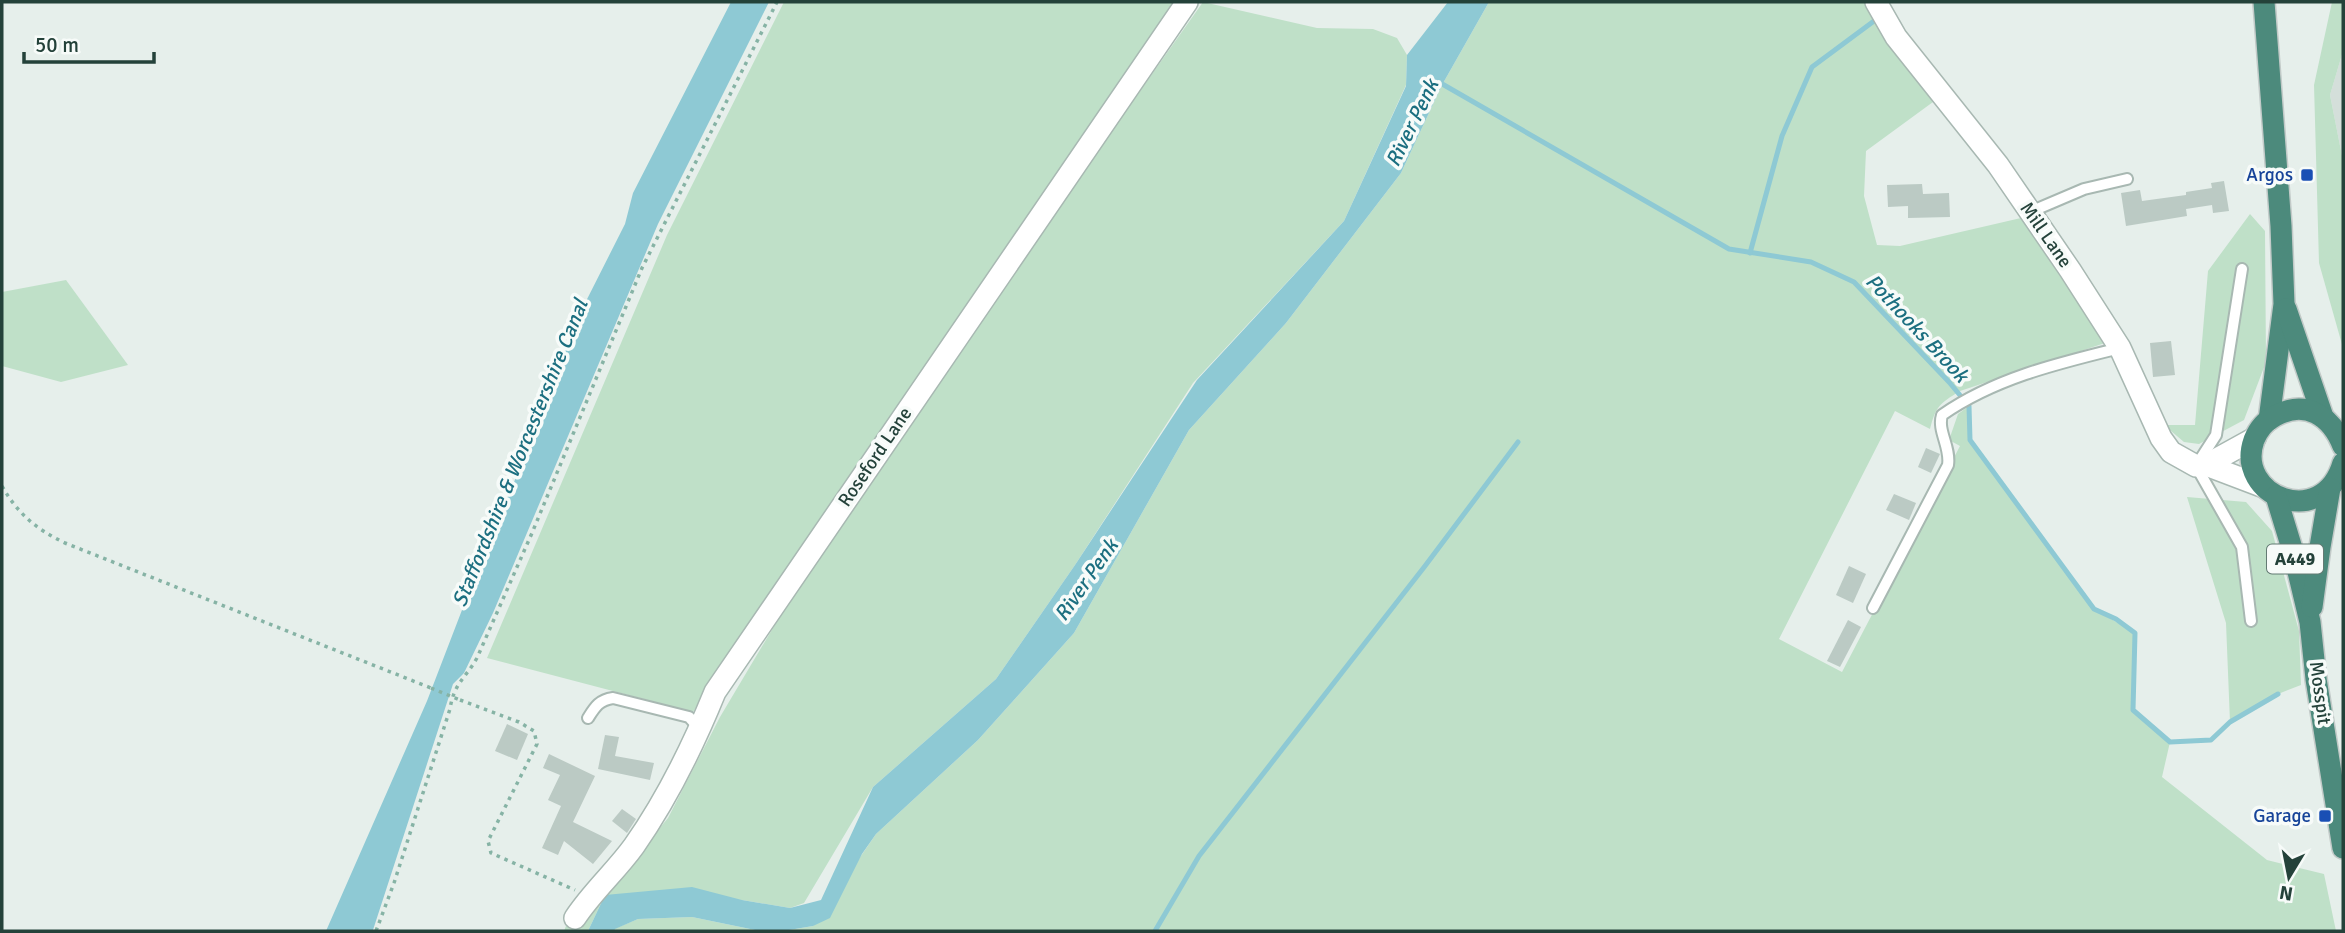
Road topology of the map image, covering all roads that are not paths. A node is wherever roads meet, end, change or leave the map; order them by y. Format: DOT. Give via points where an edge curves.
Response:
graph roads {
  1 [pos="1187,2"];
  2 [pos="1876,2"];
  3 [pos="2264,2"];
  4 [pos="2127,179"];
  5 [pos="2030,212"];
  6 [pos="2242,269"];
  7 [pos="2284,304"];
  8 [pos="2120,348"];
  9 [pos="2269,420"];
  10 [pos="2337,431"];
  11 [pos="2255,438"];
  12 [pos="2201,465"];
  13 [pos="2339,475"];
  14 [pos="2270,492"];
  15 [pos="1873,608"];
  16 [pos="2251,621"];
  17 [pos="2310,622"];
  18 [pos="588,718"];
  19 [pos="700,729"];
  20 [pos="2343,848"];
  21 [pos="575,918"];
  1 -- 19 [label="street, Roseford Lane" via="715,692"];
  2 -- 5 [label="street, Mill Lane" via="1896,37"];
  3 -- 7 [label="highway"];
  4 -- 5 [label="lane" via="2084,189"];
  5 -- 8 [label="street, Mill Lane"];
  6 -- 12 [label="lane" via="2216,435"];
  7 -- 9 [label="highway"];
  7 -- 10 [label="highway"];
  8 -- 12 [label="street, Mill Lane" via="2161,438 2171,452"];
  8 -- 15 [label="lane" via="2034,371 1975,395 1942,415 1948,465"];
  9 -- 10 [label="highway" via="2296,409 2313,412"];
  9 -- 11 [label="highway"];
  11 -- 12 [label="street"];
  11 -- 14 [label="highway, A449" via="2253,467"];
  12 -- 14 [label="street, Mill Lane"];
  12 -- 16 [label="lane" via="2242,547"];
  13 -- 14 [label="highway, A449" via="2318,497 2297,502"];
  13 -- 17 [label="highway, Mosspit / A449" via="2320,547"];
  14 -- 17 [label="highway, Mosspit / A449" via="2294,555"];
  17 -- 20 [label="highway, Mosspit / A449"];
  18 -- 19 [label="lane" via="597,704 613,698 689,717"];
  19 -- 21 [label="street, Roseford Lane" via="661,805"];
}
